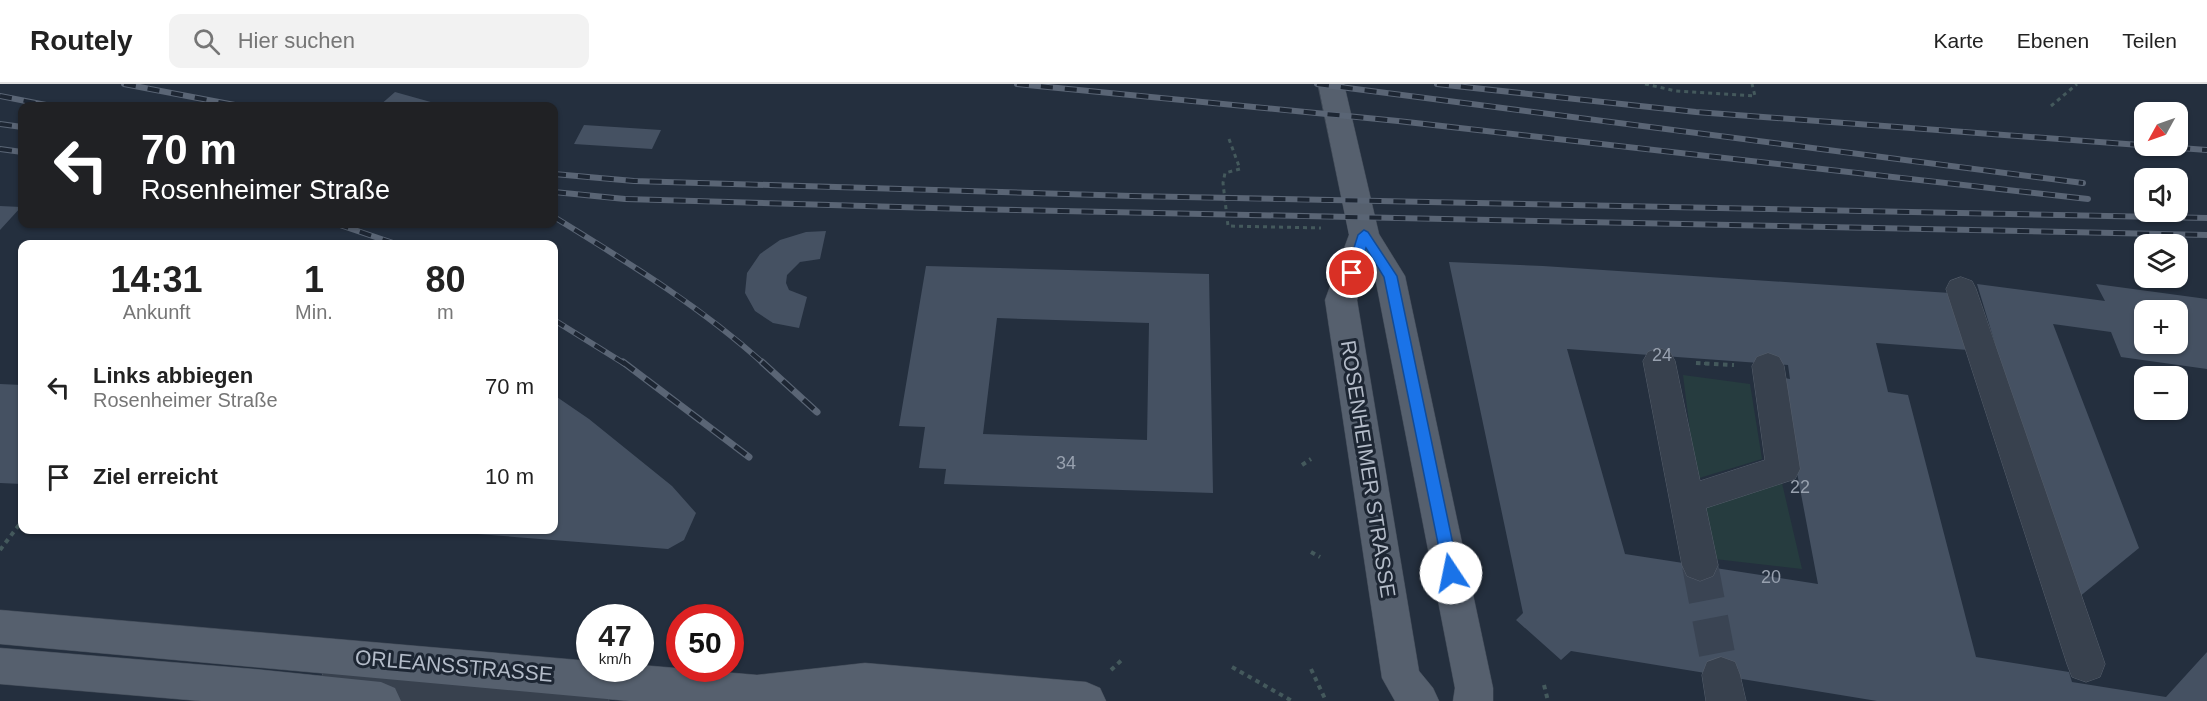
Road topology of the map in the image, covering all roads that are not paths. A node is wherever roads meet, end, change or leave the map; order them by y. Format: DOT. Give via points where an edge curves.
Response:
graph roads {
  1 [pos="1331,84"];
  2 [pos="1364,235"];
  3 [pos="1961,289"];
  4 [pos="1659,361"];
  5 [pos="1768,366"];
  6 [pos="1686,500"];
  7 [pos="1700,566"];
  8 [pos="0,627"];
  9 [pos="0,649"];
  10 [pos="2086,664"];
  11 [pos="0,666"];
  12 [pos="381,701"];
  13 [pos="590,701"];
  14 [pos="1086,701"];
  15 [pos="1419,701"];
  16 [pos="1473,701"];
  1 -- 2 [label="main road"];
  2 -- 15 [label="main road, ROSENHEIMER STRASSE" via="1341,300 1401,678"];
  2 -- 16 [label="main road" via="1390,276 1472,677"];
  3 -- 10 [label="lane"];
  4 -- 6 [label="lane"];
  5 -- 6 [label="lane" via="1783,469"];
  6 -- 7 [label="lane"];
  8 -- 14 [label="main road, ORLEANSSTRASSE" via="758,694 864,681"];
  9 -- 13 [label="lane"];
  11 -- 12 [label="main road, ORLEANSSTRASSE"];
}
